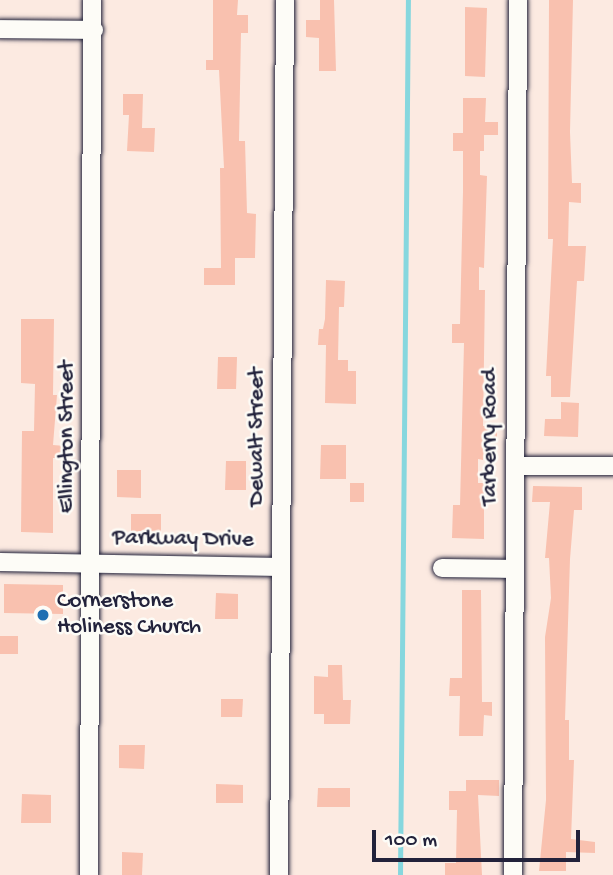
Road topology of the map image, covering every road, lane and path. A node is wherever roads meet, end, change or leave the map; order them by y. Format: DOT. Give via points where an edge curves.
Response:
graph roads {
  1 [pos="92,0"];
  2 [pos="285,0"];
  3 [pos="518,0"];
  4 [pos="0,29"];
  5 [pos="94,30"];
  6 [pos="515,466"];
  7 [pos="613,466"];
  8 [pos="0,562"];
  9 [pos="92,562"];
  10 [pos="281,567"];
  11 [pos="442,568"];
  12 [pos="515,569"];
  13 [pos="89,875"];
  14 [pos="279,875"];
  15 [pos="513,875"];
  1 -- 5 [label="street, Ellington Street"];
  2 -- 10 [label="street, Dewalt Street"];
  3 -- 6 [label="street, Tarberry Road"];
  4 -- 5 [label="street"];
  5 -- 9 [label="street, Ellington Street"];
  6 -- 7 [label="street"];
  6 -- 12 [label="street, Tarberry Road"];
  8 -- 9 [label="street, Parkway Drive"];
  9 -- 10 [label="street, Parkway Drive"];
  9 -- 13 [label="street, Ellington Street"];
  10 -- 14 [label="street, Dewalt Street"];
  11 -- 12 [label="street"];
  12 -- 15 [label="street, Tarberry Road"];
}
